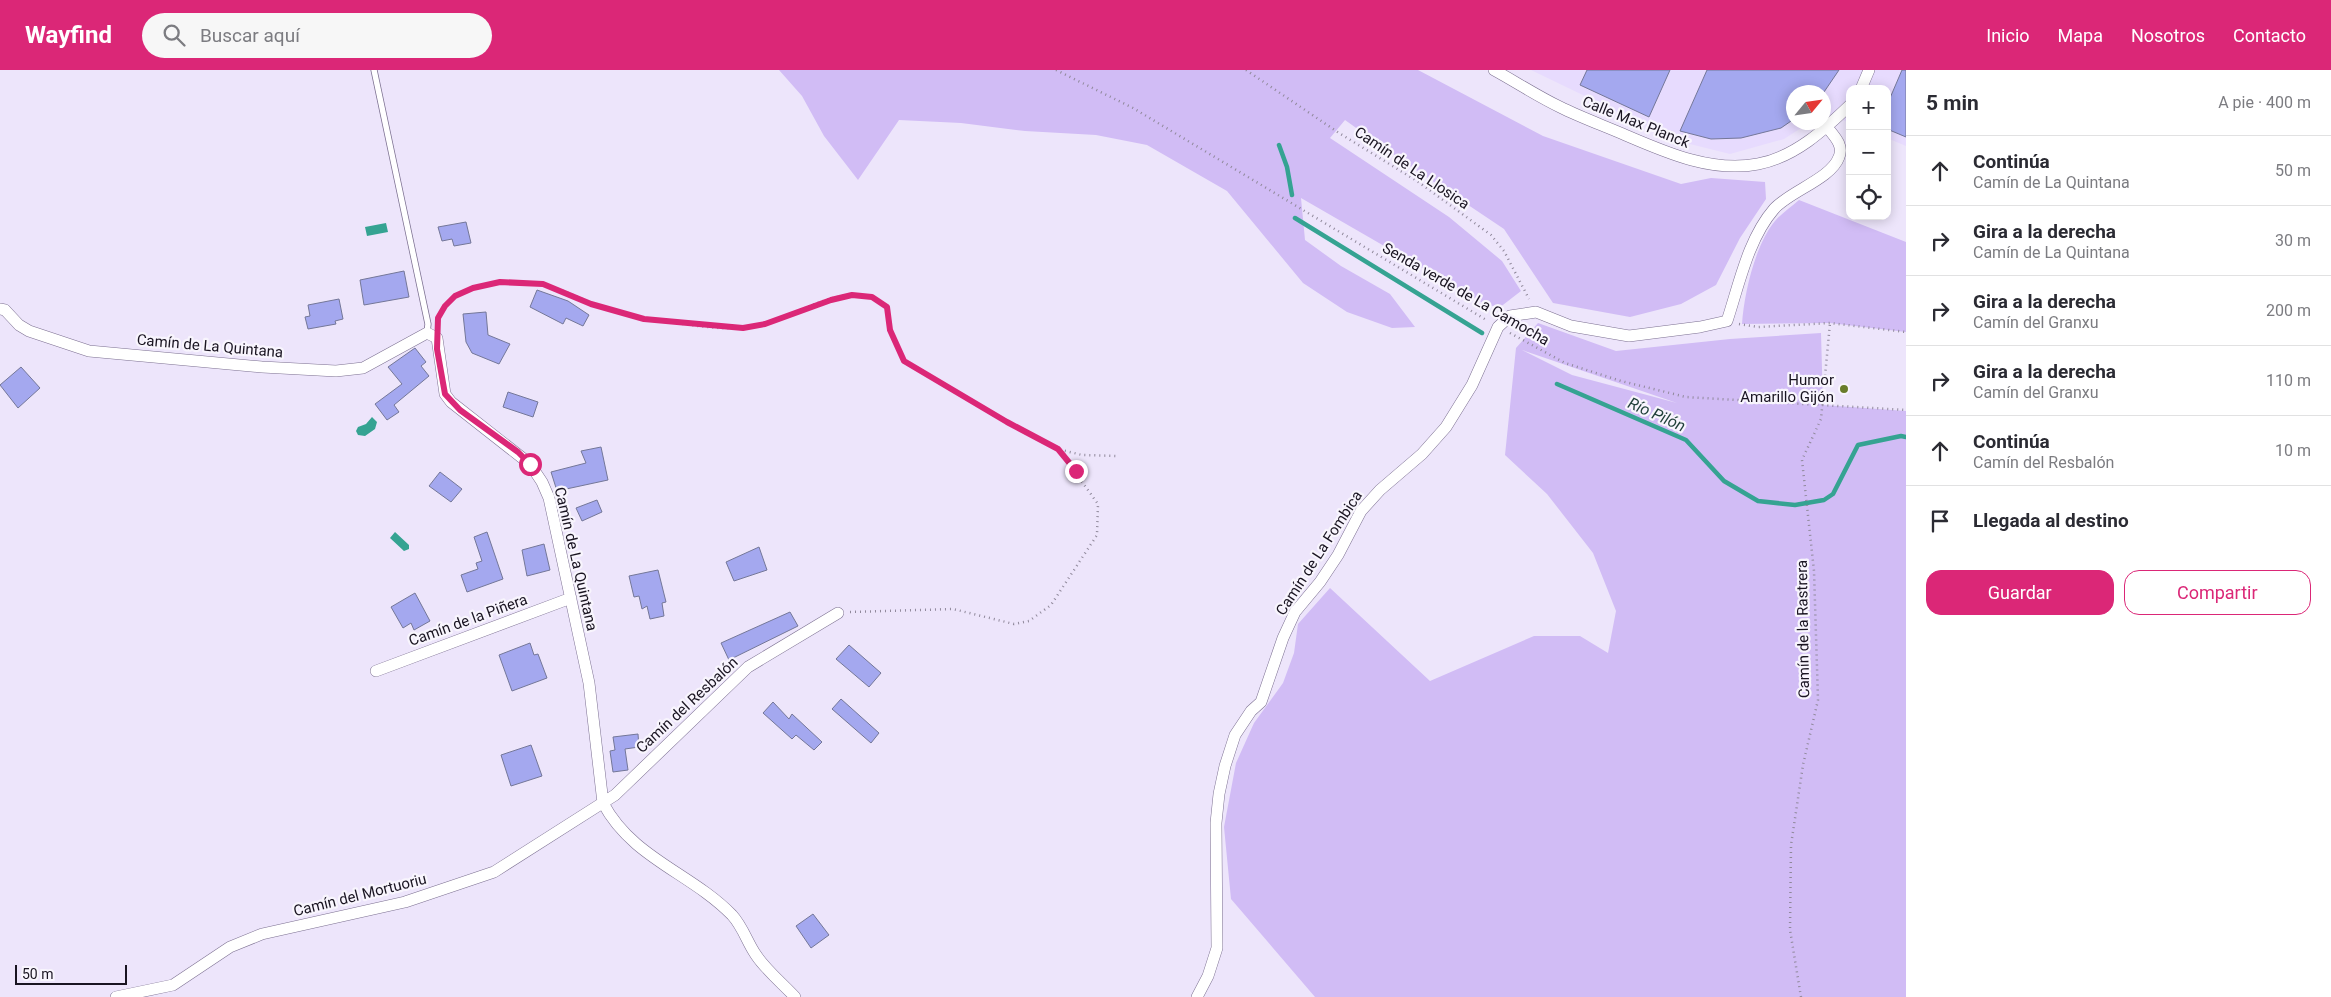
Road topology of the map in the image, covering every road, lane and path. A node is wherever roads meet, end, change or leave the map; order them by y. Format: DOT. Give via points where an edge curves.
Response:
graph roads {
  1 [pos="374,70"];
  2 [pos="1056,70"];
  3 [pos="1246,70"];
  4 [pos="1494,70"];
  5 [pos="1869,70"];
  6 [pos="1863,85"];
  7 [pos="1846,109"];
  8 [pos="1831,123"];
  9 [pos="1823,130"];
  10 [pos="1830,130"];
  11 [pos="0,309"];
  12 [pos="1536,312"];
  13 [pos="1727,322"];
  14 [pos="1830,323"];
  15 [pos="1498,327"];
  16 [pos="1906,332"];
  17 [pos="432,336"];
  18 [pos="1823,405"];
  19 [pos="1906,410"];
  20 [pos="1058,449"];
  21 [pos="1118,456"];
  22 [pos="571,598"];
  23 [pos="838,613"];
  24 [pos="376,671"];
  25 [pos="603,803"];
  26 [pos="116,997"];
  27 [pos="795,997"];
  28 [pos="1197,997"];
  29 [pos="1801,997"];
  1 -- 17 [label="lane"];
  2 -- 15 [label="path, Senda verde de La Camocha" via="1133,108"];
  3 -- 12 [label="path, Camín de La Llosica" via="1417,182 1491,236 1504,251"];
  4 -- 9 [label="street, Calle Max Planck" via="1560,108 1675,157 1720,165 1758,164 1804,145"];
  5 -- 6 [label="street"];
  7 -- 8 [label="street, Calle Max Planck"];
  10 -- 13 [label="street" via="1840,142 1840,156 1833,167 1776,208 1764,223 1753,245"];
  11 -- 17 [label="street, Camín de La Quintana" via="6,310 29,331 89,351 262,367 336,371 363,368"];
  12 -- 13 [label="street" via="1571,326 1629,336"];
  12 -- 15 [label="street" via="1510,316"];
  13 -- 14 [label="path" via="1758,327"];
  14 -- 16 [label="path"];
  14 -- 18 [label="path, Camín de la Rastrera"];
  15 -- 18 [label="path, Senda verde de La Camocha" via="1565,363 1686,397"];
  15 -- 28 [label="street, Camín de La Fombica" via="1472,385 1446,427 1361,511 1338,555 1295,612 1261,702 1235,735 1223,775 1216,823 1217,948"];
  17 -- 20 [label="path" via="438,318 455,296 500,282 543,284 591,304 644,319 743,328 765,324 831,300 852,295 872,297 887,307 890,330 904,361"];
  17 -- 22 [label="street, Camín de La Quintana" via="445,394 451,402 518,452 542,482 549,498"];
  18 -- 19 [label="path, Senda verde de La Camocha"];
  18 -- 29 [label="path, Camín de la Rastrera" via="1821,419 1802,460 1814,571 1818,700 1803,765 1791,855 1790,930"];
  20 -- 21 [label="path" via="1082,455"];
  20 -- 23 [label="path" via="1098,504 1096,535 1051,604 1029,620 1014,624 952,609"];
  22 -- 24 [label="street, Camín de la Piñera"];
  22 -- 25 [label="street, Camín de La Quintana" via="589,683"];
  23 -- 25 [label="street, Camín del Resbalón" via="748,667"];
  25 -- 26 [label="street, Camín del Mortuoriu" via="494,872 405,902 262,934 230,947 173,985"];
  25 -- 27 [label="street, Camín de La Quintana" via="611,818 637,847 733,916 755,954"];
}
